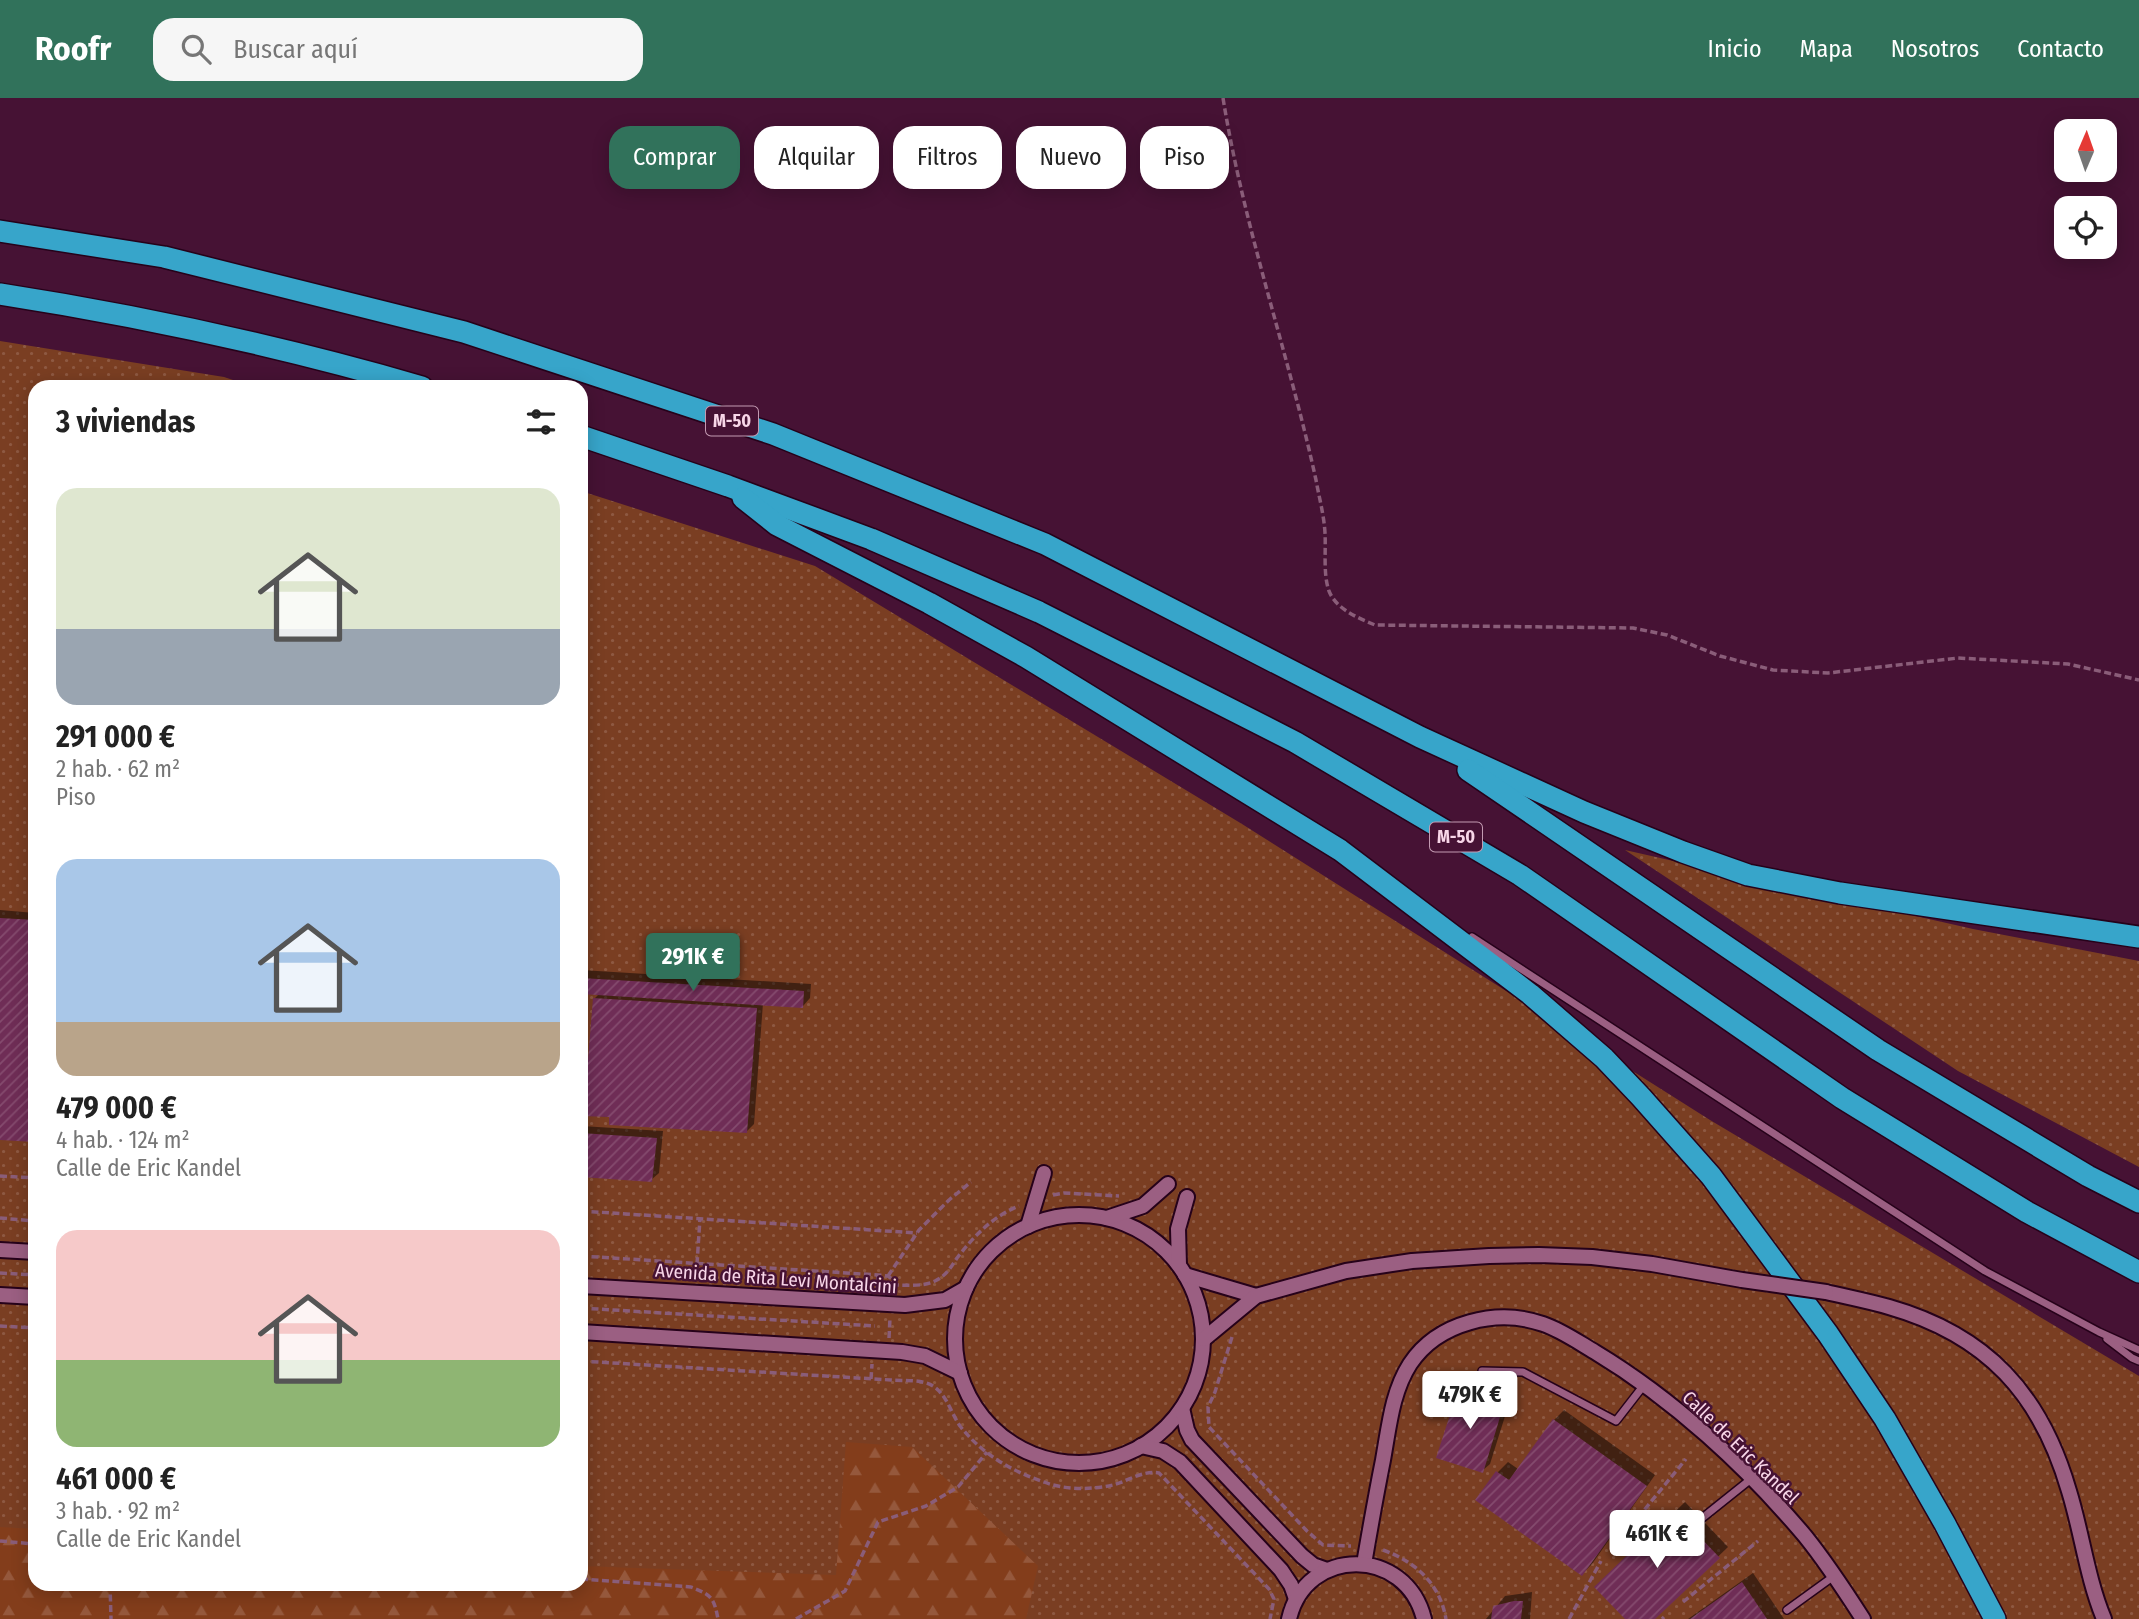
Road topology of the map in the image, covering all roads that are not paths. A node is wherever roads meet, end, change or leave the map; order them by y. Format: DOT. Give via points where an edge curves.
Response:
graph roads {
  1 [pos="0,230"];
  2 [pos="0,294"];
  3 [pos="397,380"];
  4 [pos="588,438"];
  5 [pos="728,486"];
  6 [pos="1420,737"];
  7 [pos="1340,850"];
  8 [pos="1454,926"];
  9 [pos="1466,933"];
  10 [pos="2139,937"];
  11 [pos="1044,1173"];
  12 [pos="1168,1184"];
  13 [pos="1187,1197"];
  14 [pos="2139,1202"];
  15 [pos="1106,1218"];
  16 [pos="1028,1226"];
  17 [pos="0,1250"];
  18 [pos="28,1252"];
  19 [pos="1182,1270"];
  20 [pos="2139,1272"];
  21 [pos="588,1286"];
  22 [pos="966,1288"];
  23 [pos="0,1295"];
  24 [pos="1255,1296"];
  25 [pos="28,1297"];
  26 [pos="588,1332"];
  27 [pos="2099,1332"];
  28 [pos="1204,1339"];
  29 [pos="2139,1350"];
  30 [pos="2139,1361"];
  31 [pos="1482,1371"];
  32 [pos="960,1373"];
  33 [pos="1644,1384"];
  34 [pos="1182,1408"];
  35 [pos="1141,1446"];
  36 [pos="1751,1479"];
  37 [pos="1701,1518"];
  38 [pos="1364,1564"];
  39 [pos="1327,1570"];
  40 [pos="1834,1576"];
  41 [pos="1296,1598"];
  42 [pos="1787,1610"];
  43 [pos="1289,1619"];
  44 [pos="1424,1619"];
  45 [pos="1863,1619"];
  46 [pos="1995,1619"];
  47 [pos="2104,1619"];
  1 -- 6 [label="highway, M-50" via="164,257 464,332 773,434 1045,544"];
  2 -- 3 [label="highway" via="193,330"];
  4 -- 5 [label="highway, M-50"];
  5 -- 7 [label="highway" via="777,525 1026,657"];
  5 -- 20 [label="highway, M-50" via="871,539 1039,612 1295,742 1520,875 1842,1098 2027,1212"];
  6 -- 10 [label="highway" via="1584,812 1748,875"];
  6 -- 14 [label="highway, M-50" via="1878,1049"];
  7 -- 8 [label="lane"];
  7 -- 46 [label="highway" via="1530,994 1604,1058 1711,1176 1885,1419"];
  9 -- 27 [label="lane" via="1984,1271"];
  11 -- 16 [label="street"];
  12 -- 15 [label="street" via="1143,1206"];
  13 -- 19 [label="street" via="1178,1229"];
  15 -- 16 [label="street" via="1061,1216"];
  15 -- 19 [label="street" via="1147,1236"];
  16 -- 22 [label="street" via="992,1250"];
  17 -- 18 [label="street"];
  19 -- 24 [label="street"];
  19 -- 28 [label="street" via="1199,1306"];
  21 -- 22 [label="street, Avenida de Rita Levi Montalcini" via="905,1306 945,1300"];
  22 -- 32 [label="street" via="955,1334"];
  23 -- 25 [label="street"];
  24 -- 28 [label="street"];
  24 -- 47 [label="street, bridge" via="1346,1271 1412,1261 1592,1257 1826,1293 1931,1322 1969,1342 1997,1364 2020,1388 2047,1431 2060,1461"];
  26 -- 32 [label="street" via="925,1356"];
  27 -- 29 [label="lane"];
  27 -- 30 [label="lane"];
  28 -- 34 [label="street" via="1198,1373"];
  31 -- 33 [label="lane" via="1523,1372 1616,1421"];
  32 -- 35 [label="street" via="979,1412 1025,1450 1060,1461 1090,1462"];
  33 -- 36 [label="street, Calle de Eric Kandel" via="1688,1418"];
  33 -- 38 [label="street, Calle de Eric Kandel" via="1545,1324 1501,1318 1471,1321 1446,1332 1427,1345 1398,1385"];
  34 -- 35 [label="street"];
  34 -- 39 [label="street" via="1186,1430 1208,1459 1302,1556"];
  35 -- 41 [label="street" via="1163,1451 1180,1462 1281,1570"];
  36 -- 37 [label="lane"];
  36 -- 40 [label="street, Calle de Eric Kandel" via="1806,1537"];
  38 -- 39 [label="street"];
  38 -- 44 [label="street" via="1384,1569 1402,1581"];
  39 -- 41 [label="street"];
  40 -- 42 [label="lane"];
  40 -- 45 [label="street, Calle de Eric Kandel"];
  41 -- 43 [label="street"];
}
